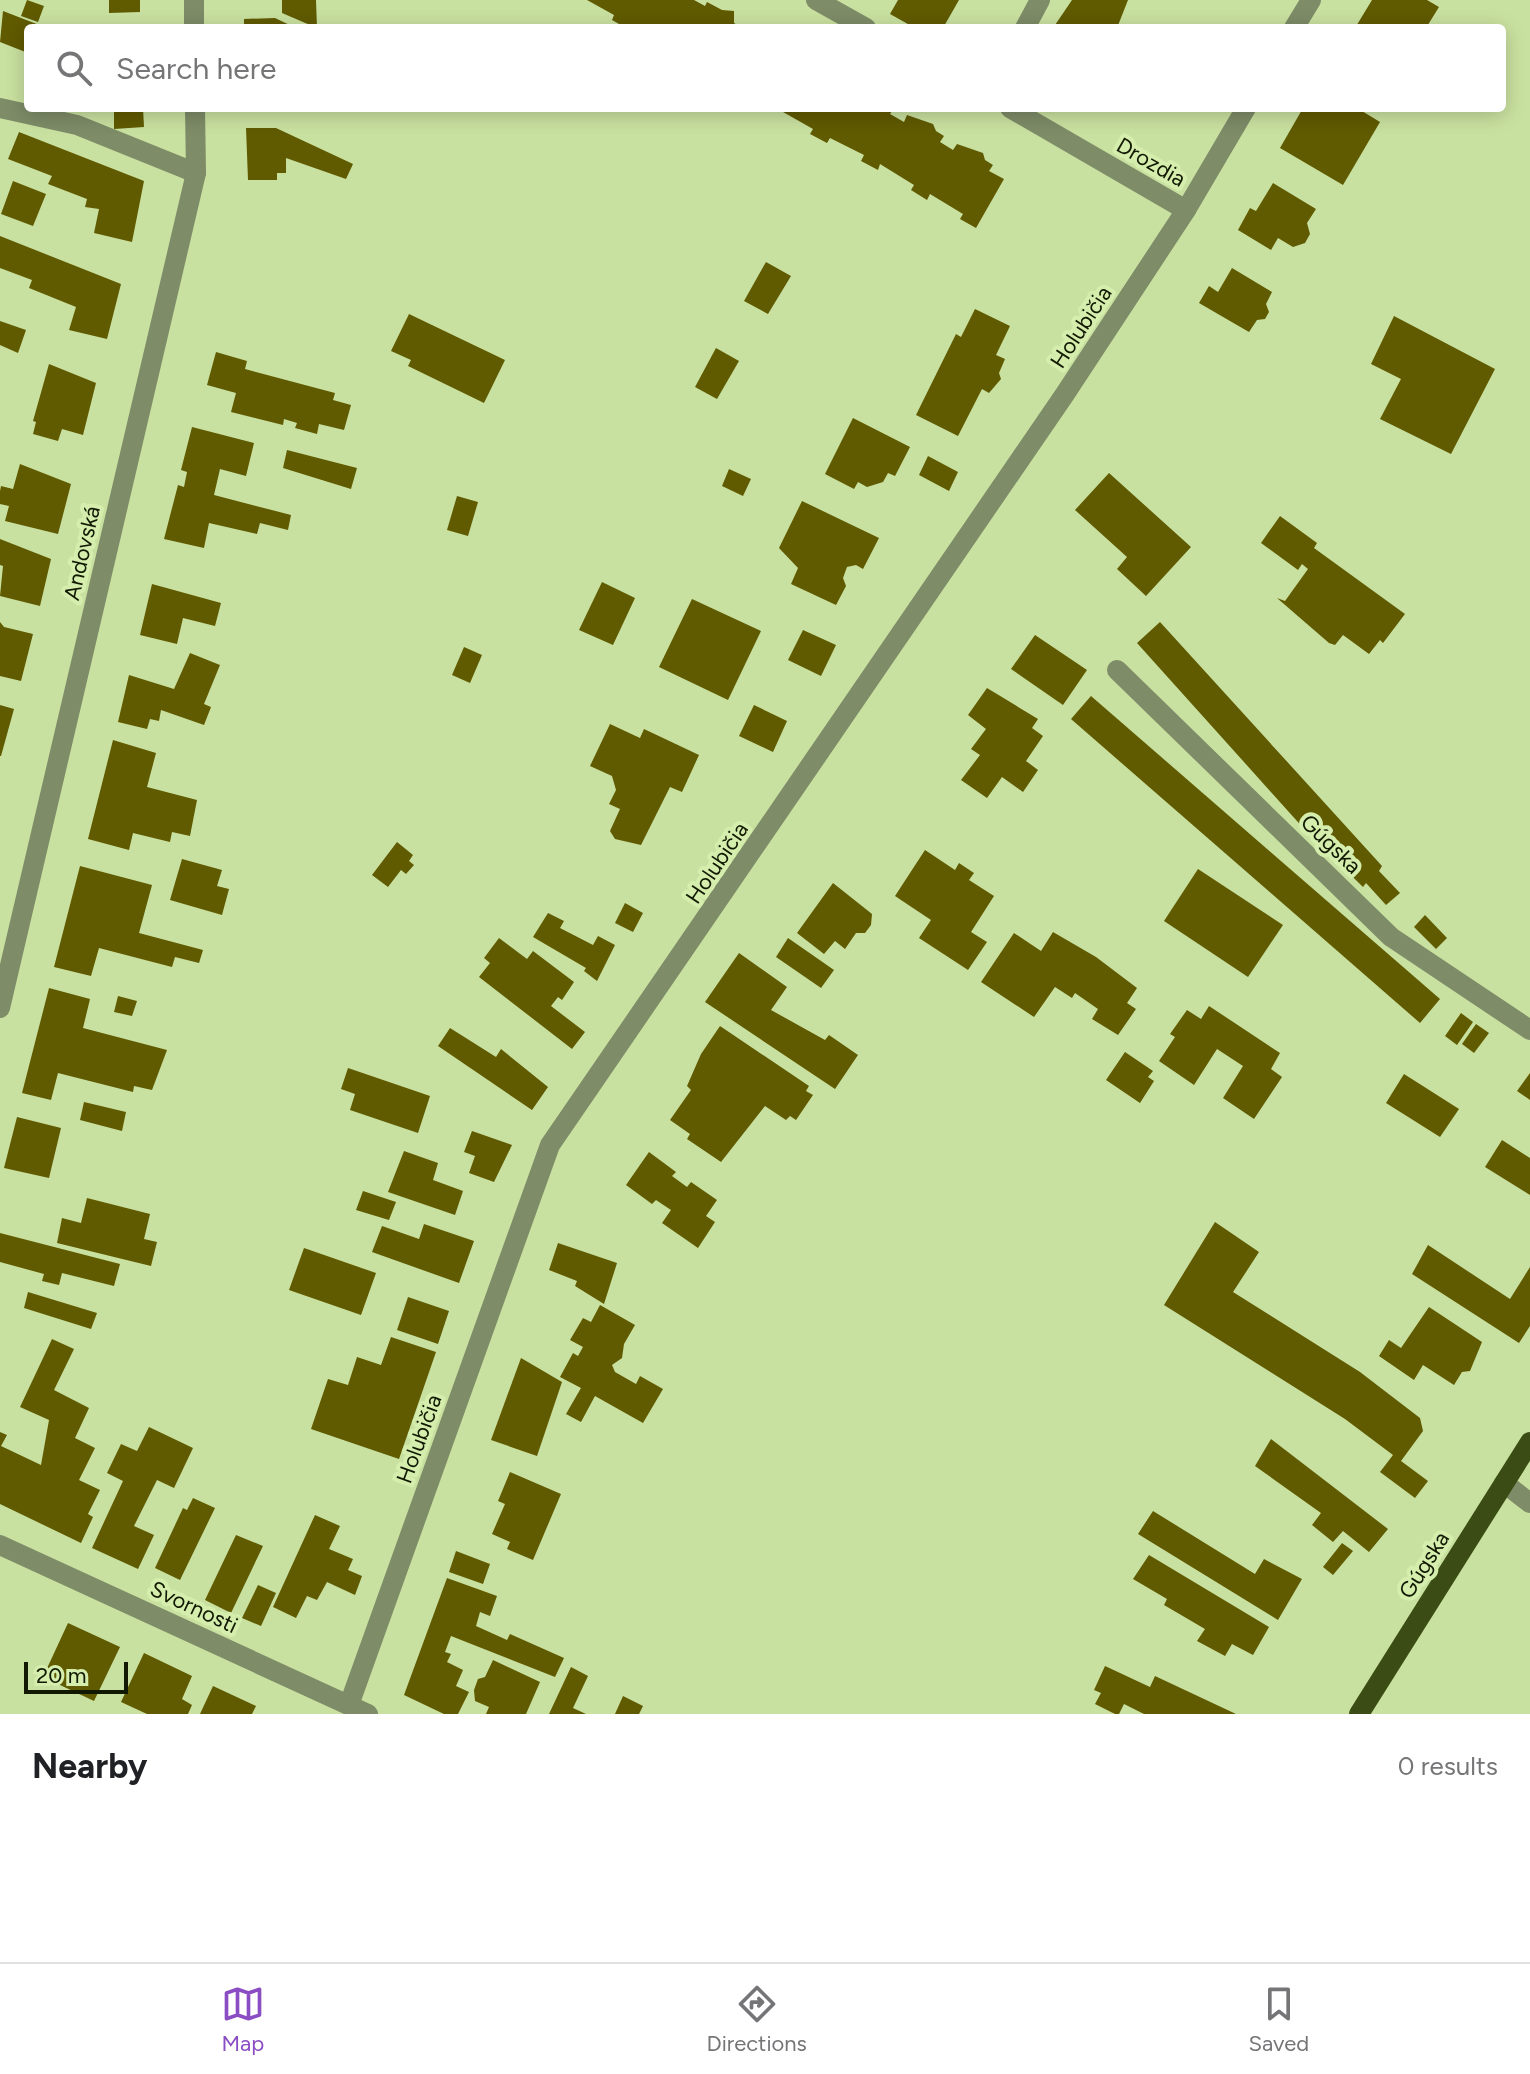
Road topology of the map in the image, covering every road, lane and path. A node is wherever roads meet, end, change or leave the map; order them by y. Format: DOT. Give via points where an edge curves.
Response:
graph roads {
  1 [pos="194,0"];
  2 [pos="816,0"];
  3 [pos="1040,0"];
  4 [pos="1311,0"];
  5 [pos="194,24"];
  6 [pos="859,24"];
  7 [pos="1027,24"];
  8 [pos="1296,24"];
  9 [pos="0,108"];
  10 [pos="195,112"];
  11 [pos="1017,112"];
  12 [pos="1244,112"];
  13 [pos="196,173"];
  14 [pos="1186,210"];
  15 [pos="1117,670"];
  16 [pos="0,1008"];
  17 [pos="1530,1030"];
  18 [pos="1530,1442"];
  19 [pos="1504,1483"];
  20 [pos="1530,1503"];
  21 [pos="0,1545"];
  22 [pos="349,1705"];
  23 [pos="368,1714"];
  24 [pos="1359,1714"];
  1 -- 5 [label="street"];
  2 -- 6 [label="street"];
  3 -- 7 [label="street"];
  4 -- 8 [label="street"];
  9 -- 13 [label="street" via="77,125"];
  10 -- 13 [label="street, Andovská"];
  11 -- 14 [label="street, Drozdia"];
  12 -- 14 [label="street, Holubičia"];
  13 -- 16 [label="street, Andovská"];
  14 -- 22 [label="street, Holubičia" via="550,1145"];
  15 -- 17 [label="street, Gúgska" via="1391,937"];
  18 -- 19 [label="main road, Gúgska"];
  19 -- 20 [label="street"];
  19 -- 24 [label="main road, Gúgska"];
  21 -- 22 [label="street, Svornosti"];
  22 -- 23 [label="street, Svornosti"];
}
